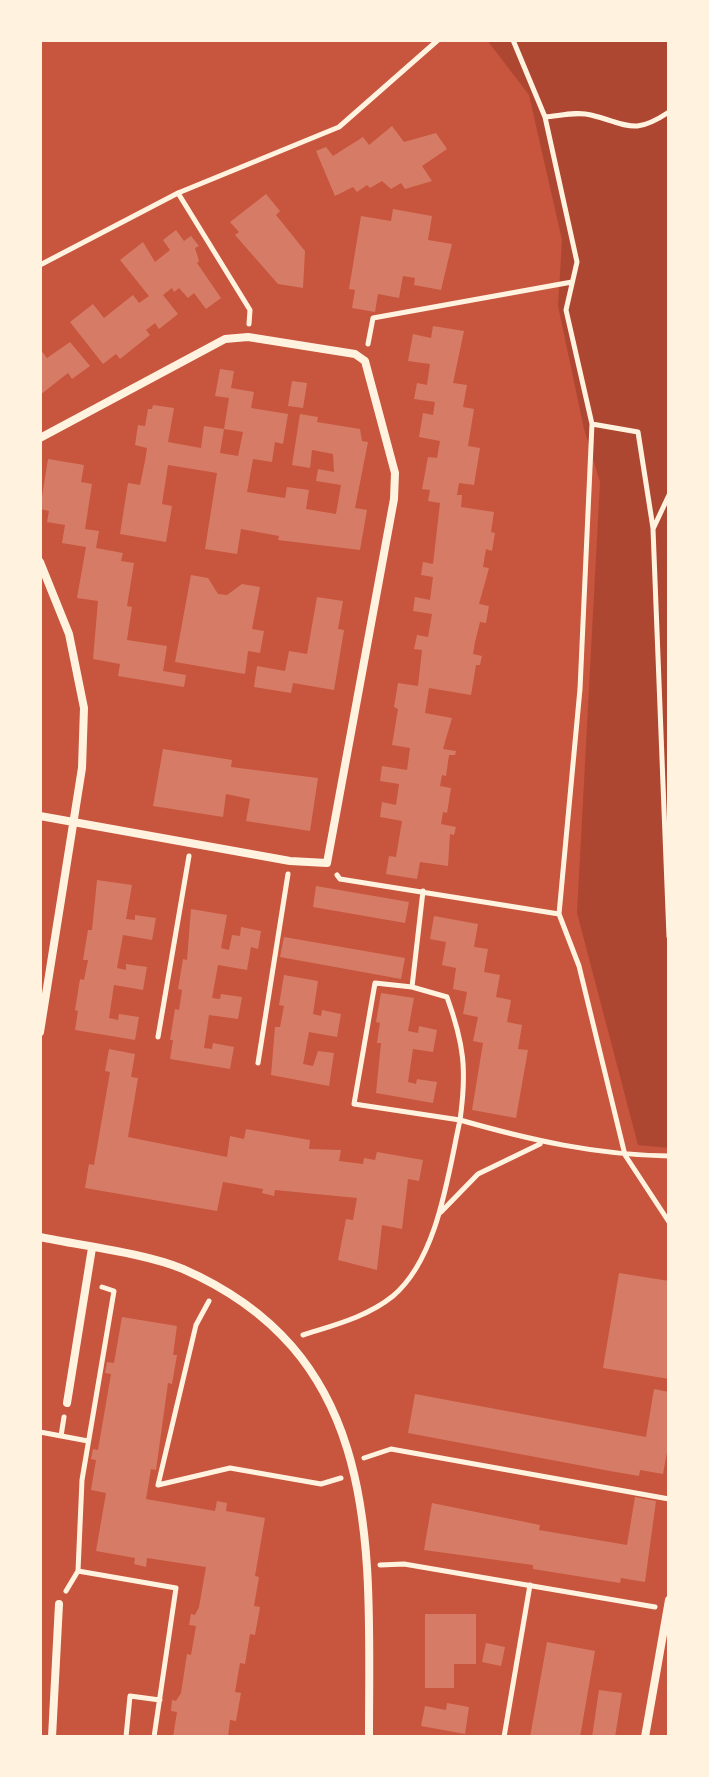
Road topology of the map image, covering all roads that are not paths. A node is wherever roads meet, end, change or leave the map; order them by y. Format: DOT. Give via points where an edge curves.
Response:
graph roads {
  1 [pos="40,438"];
  2 [pos="40,562"];
  3 [pos="40,816"];
  4 [pos="74,823"];
  5 [pos="40,1032"];
  6 [pos="40,1237"];
  7 [pos="92,1248"];
  8 [pos="67,1403"];
  9 [pos="59,1604"];
  10 [pos="668,1604"];
  11 [pos="52,1737"];
  12 [pos="369,1737"];
  13 [pos="645,1737"];
  1 -- 4 [label="street" via="225,339 248,337 355,354 365,361 395,473 327,863"];
  2 -- 4 [label="street" via="69,634 84,708"];
  3 -- 4 [label="street"];
  4 -- 5 [label="street"];
  6 -- 7 [label="street"];
  7 -- 8 [label="street"];
  7 -- 12 [label="street" via="179,1268 253,1309 308,1367 339,1419 356,1475 368,1566"];
  9 -- 11 [label="street"];
  10 -- 13 [label="street"];
}
